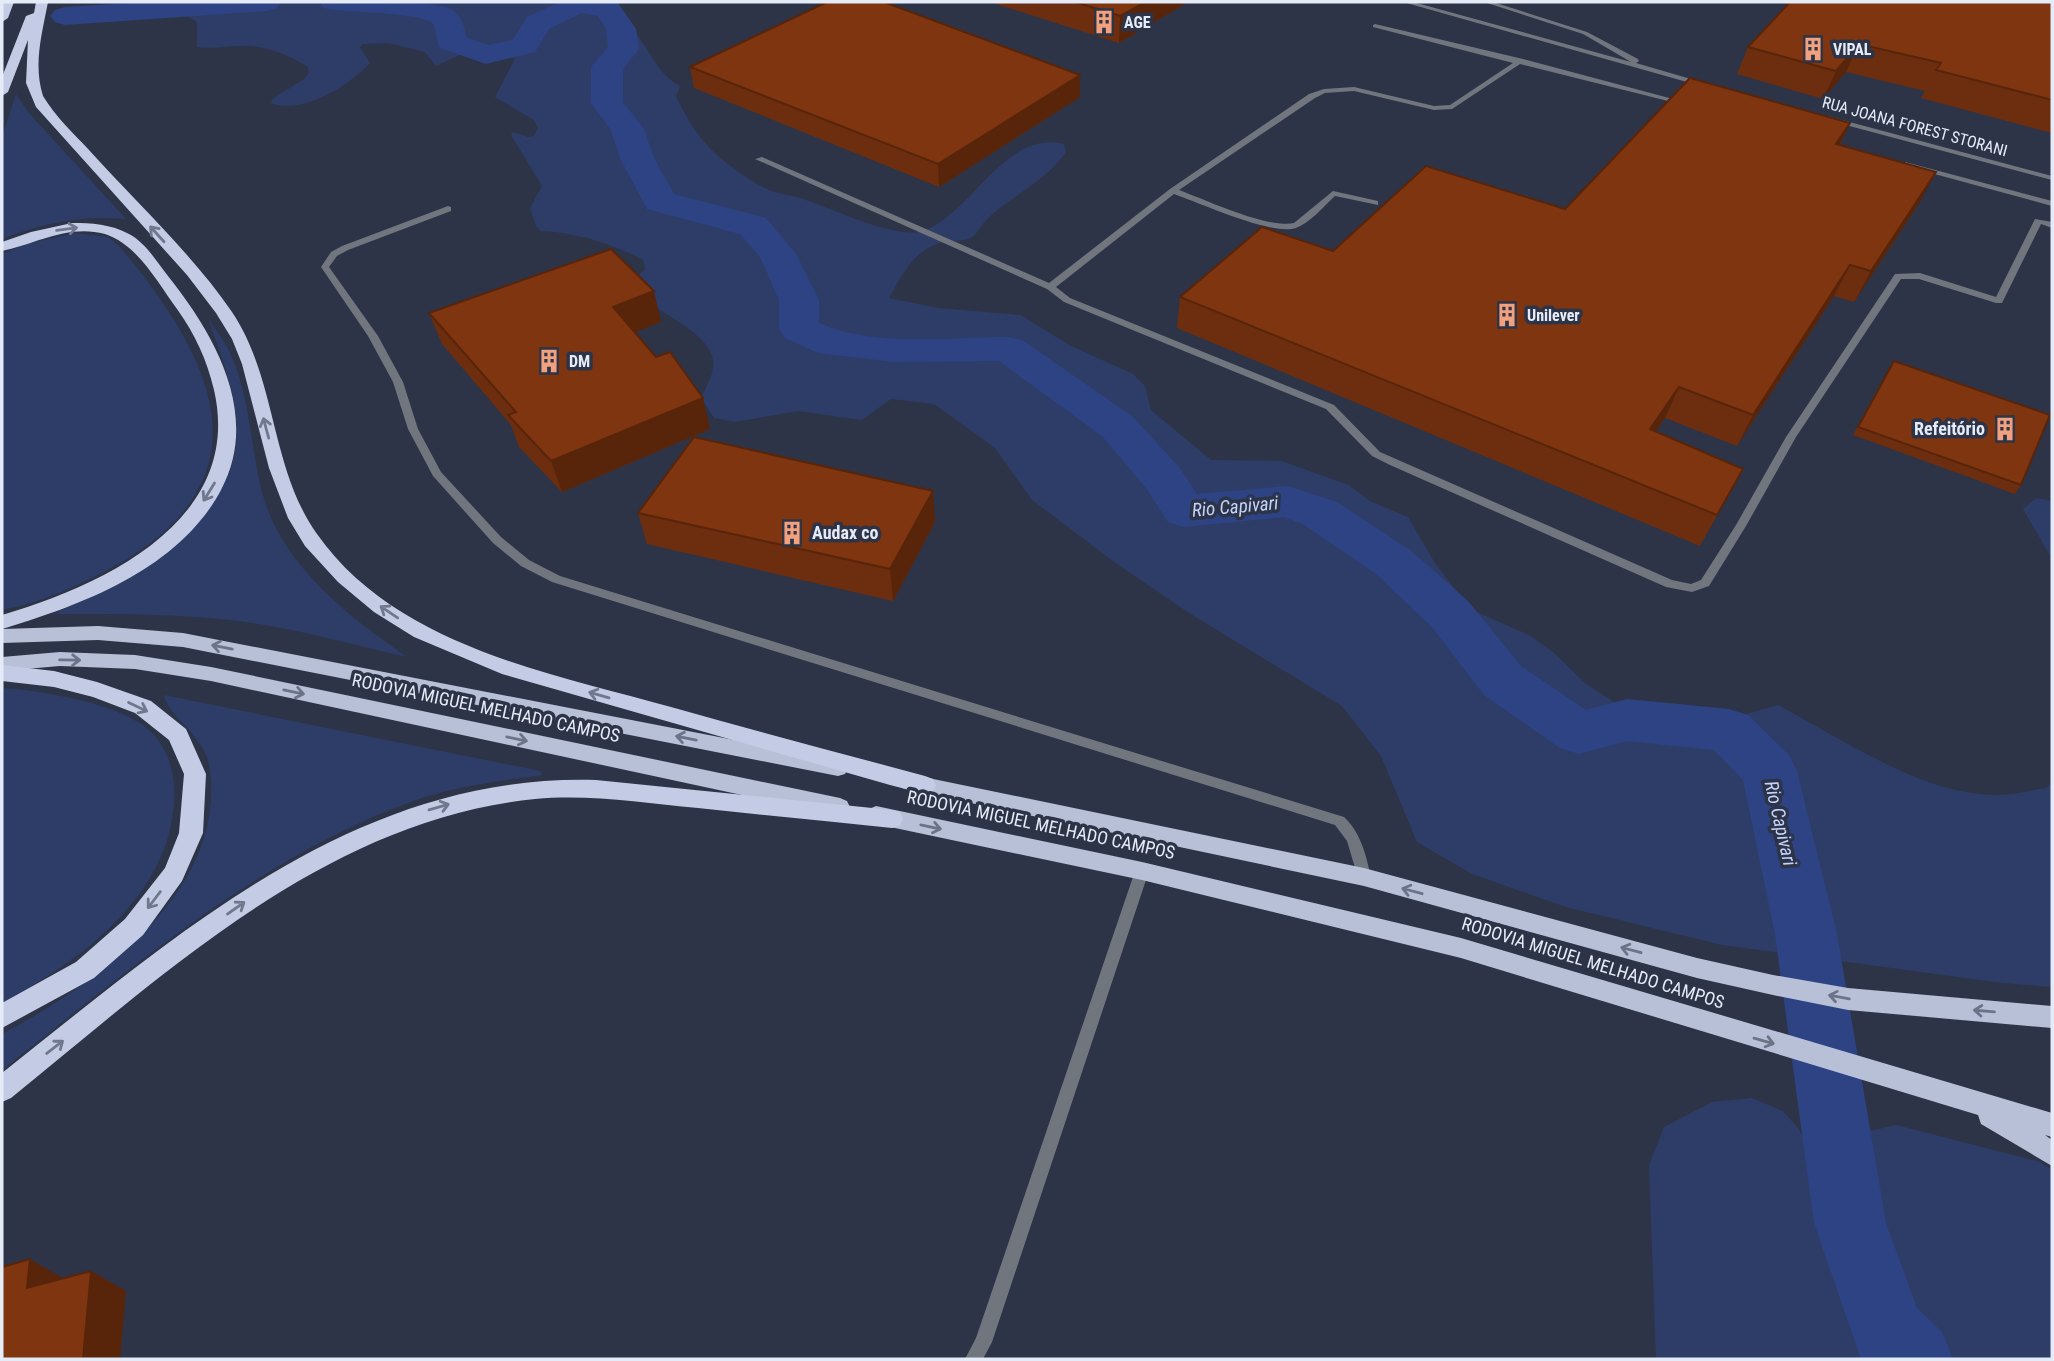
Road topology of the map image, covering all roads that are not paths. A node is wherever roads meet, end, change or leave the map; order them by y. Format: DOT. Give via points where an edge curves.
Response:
graph roads {
  1 [pos="8,2"];
  2 [pos="40,2"];
  3 [pos="1406,2"];
  4 [pos="1494,2"];
  5 [pos="2,18"];
  6 [pos="1375,26"];
  7 [pos="1520,61"];
  8 [pos="1647,68"];
  9 [pos="1715,87"];
  10 [pos="2,92"];
  11 [pos="1692,105"];
  12 [pos="1823,116"];
  13 [pos="759,159"];
  14 [pos="1892,160"];
  15 [pos="2052,178"];
  16 [pos="1173,191"];
  17 [pos="1375,203"];
  18 [pos="2052,204"];
  19 [pos="448,209"];
  20 [pos="2052,225"];
  21 [pos="2,247"];
  22 [pos="1049,287"];
  23 [pos="2,622"];
  24 [pos="2,636"];
  25 [pos="2,664"];
  26 [pos="2,673"];
  27 [pos="925,785"];
  28 [pos="892,818"];
  29 [pos="1142,871"];
  30 [pos="1364,877"];
  31 [pos="2,1016"];
  32 [pos="2052,1017"];
  33 [pos="2,1089"];
  34 [pos="1972,1103"];
  35 [pos="2052,1125"];
  36 [pos="2052,1154"];
  37 [pos="974,1359"];
  1 -- 5 [label="highway"];
  2 -- 10 [label="highway"];
  27 -- 2 [label="highway, one-way" via="488,662 426,634 359,590 323,554 288,501 250,366 228,319 32,92 30,67"];
  3 -- 8 [label="lane"];
  4 -- 8 [label="lane" via="1585,33"];
  6 -- 7 [label="lane"];
  7 -- 11 [label="lane"];
  7 -- 16 [label="lane" via="1452,107 1434,108 1354,89 1324,91"];
  8 -- 9 [label="lane"];
  12 -- 15 [label="lane, RUA JOANA FOREST STORANI"];
  13 -- 22 [label="lane"];
  14 -- 18 [label="lane"];
  16 -- 17 [label="lane" via="1278,227 1297,225 1334,193"];
  16 -- 22 [label="lane"];
  19 -- 30 [label="lane" via="345,248 325,267 373,336 398,382 413,429 437,474 524,563 556,579 1339,821 1355,841"];
  20 -- 22 [label="lane" via="2038,221 1999,301 1920,276 1898,276 1791,437 1705,583 1692,588 1670,584 1394,463 1376,454 1330,407 1067,300"];
  21 -- 23 [label="highway, one-way" via="82,227 127,237 203,338 220,384 227,429 220,474 175,535 120,573 48,608"];
  27 -- 24 [label="highway, RODOVIA MIGUEL MELHADO CAMPOS, one-way" via="183,640 98,633"];
  25 -- 28 [label="highway, RODOVIA MIGUEL MELHADO CAMPOS, one-way" via="60,659 135,662 211,674"];
  26 -- 31 [label="highway, one-way" via="54,679 143,707 178,735 195,774 191,832 174,874 134,926 85,970"];
  27 -- 30 [label="highway, RODOVIA MIGUEL MELHADO CAMPOS"];
  28 -- 29 [label="highway, RODOVIA MIGUEL MELHADO CAMPOS, one-way"];
  33 -- 28 [label="highway, one-way" via="202,932 265,889 351,840 424,812 502,793 587,789"];
  29 -- 34 [label="highway, RODOVIA MIGUEL MELHADO CAMPOS, one-way" via="1461,947"];
  29 -- 37 [label="lane"];
  32 -- 30 [label="highway, RODOVIA MIGUEL MELHADO CAMPOS, one-way" via="1848,999 1697,968"];
  34 -- 35 [label="highway, RODOVIA MIGUEL MELHADO CAMPOS"];
  34 -- 36 [label="highway"];
}
